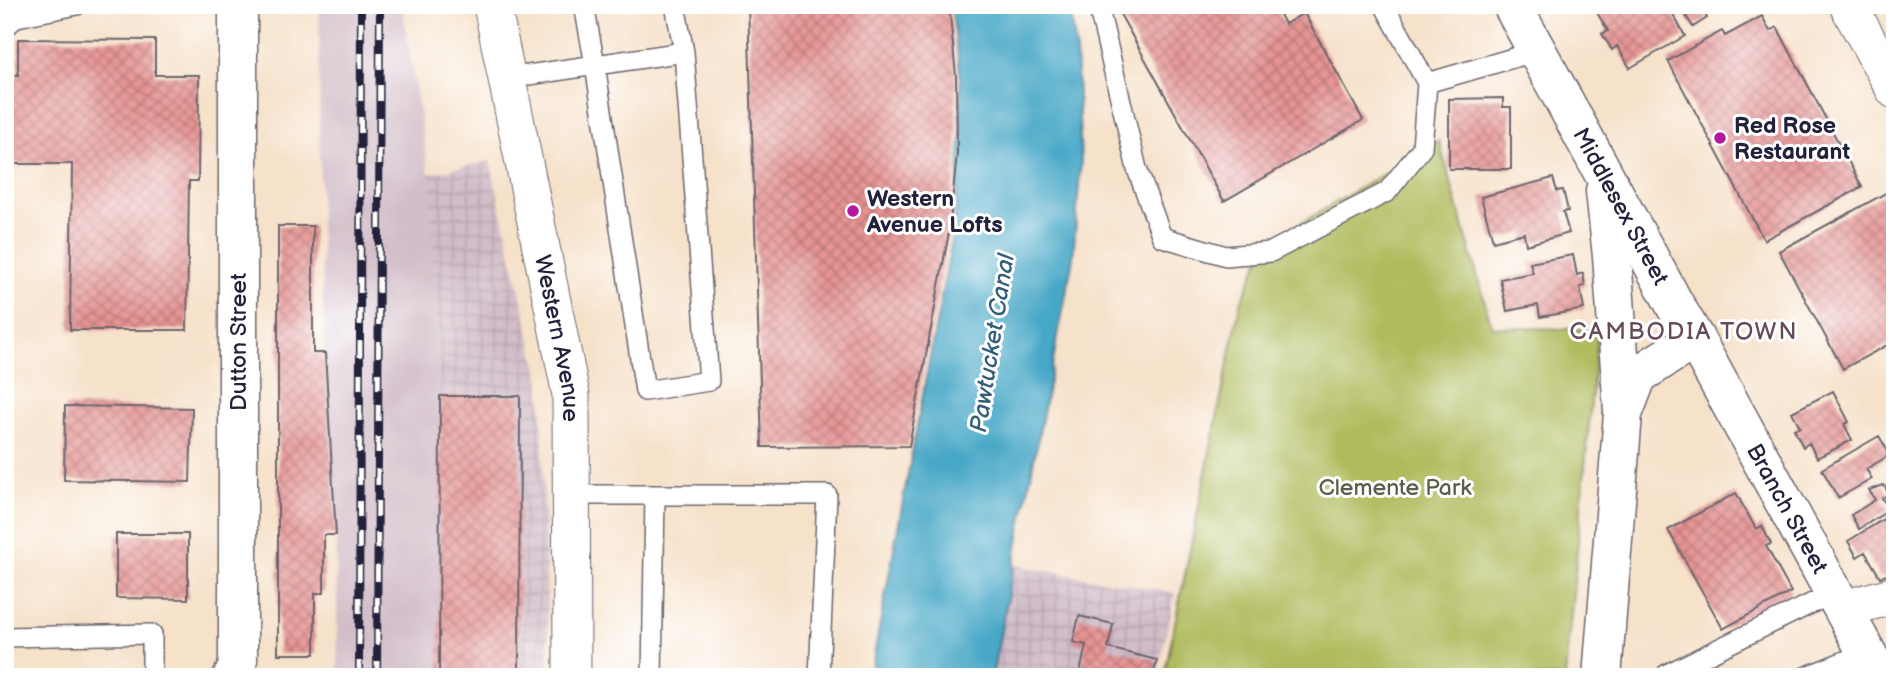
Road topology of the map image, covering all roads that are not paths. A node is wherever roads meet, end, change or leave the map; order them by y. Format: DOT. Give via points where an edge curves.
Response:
graph roads {
  1 [pos="77,5"];
  2 [pos="238,5"];
  3 [pos="492,5"];
  4 [pos="584,5"];
  5 [pos="675,5"];
  6 [pos="1098,5"];
  7 [pos="1384,5"];
  8 [pos="1512,5"];
  9 [pos="1848,5"];
  10 [pos="5,27"];
  11 [pos="1537,51"];
  12 [pos="684,52"];
  13 [pos="595,65"];
  14 [pos="508,78"];
  15 [pos="1427,83"];
  16 [pos="1895,90"];
  17 [pos="1603,172"];
  18 [pos="1695,340"];
  19 [pos="1623,414"];
  20 [pos="572,495"];
  21 [pos="655,496"];
  22 [pos="1895,595"];
  23 [pos="1839,601"];
  24 [pos="5,636"];
  25 [pos="1873,664"];
  26 [pos="236,672"];
  27 [pos="152,677"];
  28 [pos="572,677"];
  29 [pos="652,677"];
  30 [pos="819,677"];
  31 [pos="1602,677"];
  32 [pos="1667,677"];
  33 [pos="1805,677"];
  1 -- 10 [label="lane" via="17,17"];
  2 -- 26 [label="main road, Dutton Street"];
  3 -- 14 [label="street, Western Avenue"];
  4 -- 13 [label="lane"];
  5 -- 12 [label="lane"];
  6 -- 15 [label="lane" via="1137,169 1162,237 1226,256 1271,252 1387,192 1422,148"];
  7 -- 15 [label="lane"];
  8 -- 11 [label="main road, Middlesex Street"];
  9 -- 16 [label="street"];
  11 -- 15 [label="lane"];
  11 -- 17 [label="main road, Middlesex Street"];
  12 -- 13 [label="lane"];
  12 -- 13 [label="lane" via="709,381 645,391"];
  13 -- 14 [label="lane"];
  14 -- 20 [label="street, Western Avenue" via="571,395"];
  17 -- 18 [label="main road, Middlesex Street"];
  17 -- 19 [label="main road"];
  18 -- 19 [label="main road" via="1638,375"];
  18 -- 23 [label="main road, Branch Street"];
  19 -- 31 [label="main road"];
  20 -- 21 [label="lane"];
  20 -- 28 [label="street, Western Avenue"];
  21 -- 29 [label="lane"];
  21 -- 30 [label="lane" via="827,495"];
  22 -- 23 [label="street"];
  23 -- 25 [label="main road, Branch Street"];
  23 -- 32 [label="lane"];
  24 -- 27 [label="lane" via="152,635"];
  25 -- 33 [label="lane"];
}
